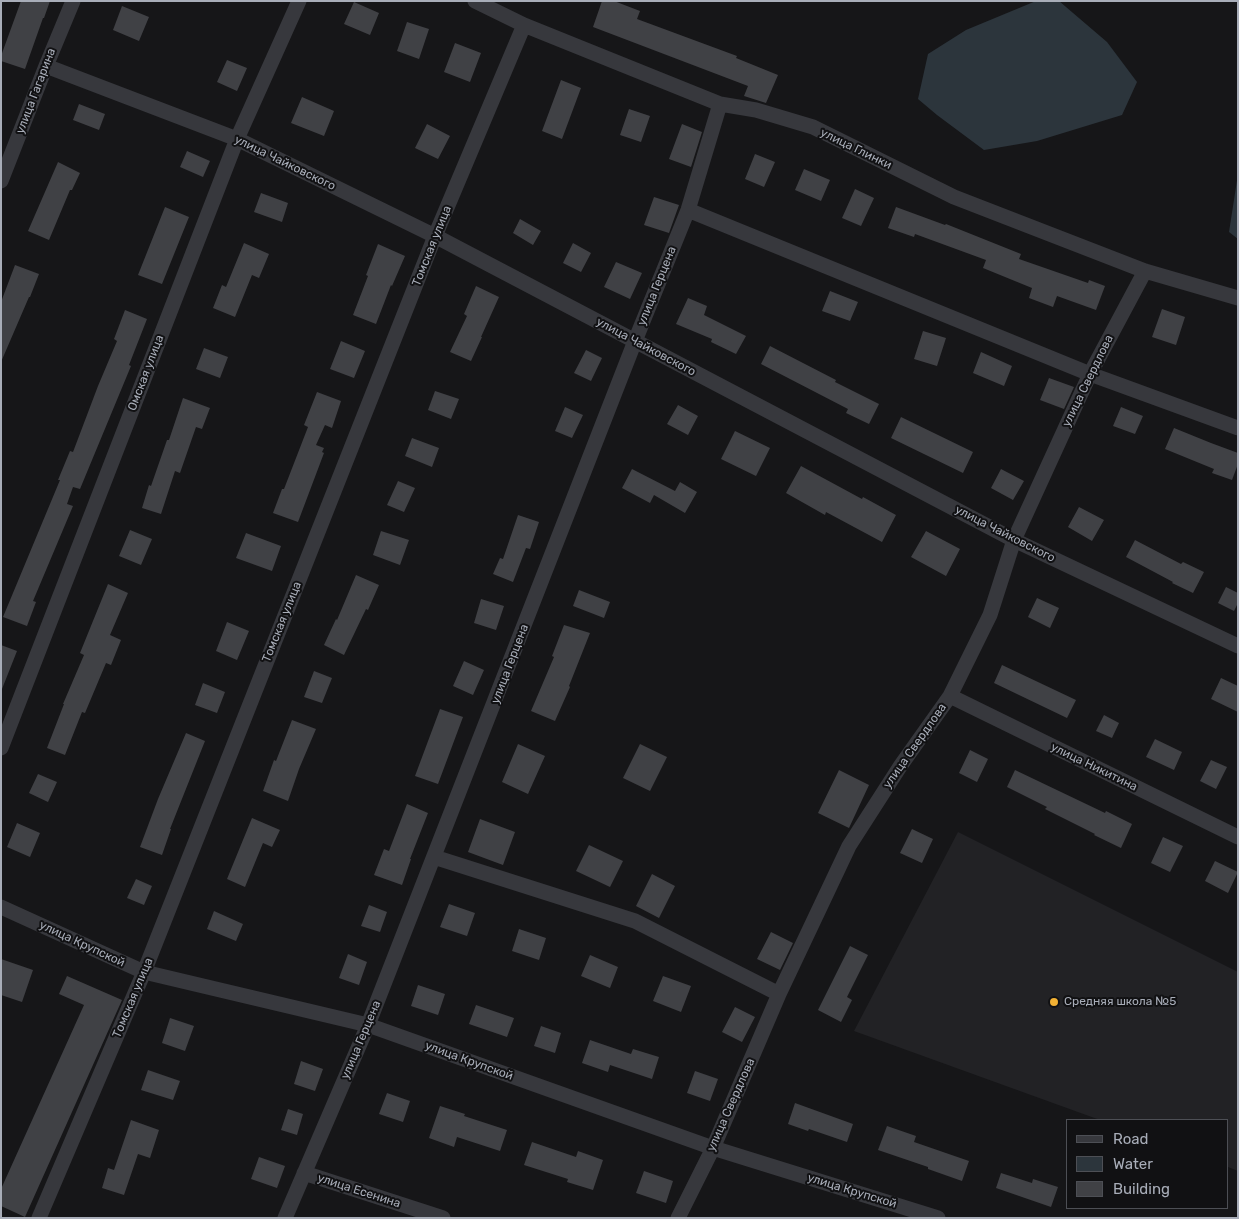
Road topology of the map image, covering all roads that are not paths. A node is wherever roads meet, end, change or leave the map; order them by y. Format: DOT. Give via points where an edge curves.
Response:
graph roads {
  1 [pos="73,1"];
  2 [pos="299,1"];
  3 [pos="475,1"];
  4 [pos="524,26"];
  5 [pos="46,66"];
  6 [pos="720,104"];
  7 [pos="237,138"];
  8 [pos="1,182"];
  9 [pos="688,210"];
  10 [pos="435,236"];
  11 [pos="1145,271"];
  12 [pos="1238,298"];
  13 [pos="635,341"];
  14 [pos="1090,374"];
  15 [pos="1238,428"];
  16 [pos="1014,540"];
  17 [pos="1238,646"];
  18 [pos="950,696"];
  19 [pos="1,748"];
  20 [pos="1238,837"];
  21 [pos="434,858"];
  22 [pos="1,907"];
  23 [pos="144,972"];
  24 [pos="779,994"];
  25 [pos="368,1026"];
  26 [pos="713,1148"];
  27 [pos="304,1173"];
  28 [pos="39,1218"];
  29 [pos="285,1218"];
  30 [pos="443,1218"];
  31 [pos="678,1218"];
  32 [pos="938,1218"];
  1 -- 5 [label="street, улица Гагарина"];
  2 -- 7 [label="street, Омская улица"];
  3 -- 4 [label="street, улица Глинки"];
  4 -- 6 [label="street, улица Глинки"];
  4 -- 10 [label="street, Томская улица"];
  5 -- 7 [label="street, улица Чайковского"];
  5 -- 8 [label="street, улица Гагарина"];
  6 -- 9 [label="street, улица Герцена"];
  6 -- 11 [label="street, улица Глинки" via="756,110 813,127 954,197"];
  7 -- 10 [label="street, улица Чайковского"];
  7 -- 19 [label="street, Омская улица"];
  9 -- 13 [label="street, улица Герцена"];
  9 -- 14 [label="street"];
  10 -- 13 [label="street, улица Чайковского"];
  10 -- 23 [label="street, Томская улица"];
  11 -- 12 [label="street, улица Глинки"];
  11 -- 14 [label="street, улица Свердлова"];
  13 -- 16 [label="street, улица Чайковского"];
  13 -- 21 [label="street, улица Герцена"];
  14 -- 15 [label="street"];
  14 -- 16 [label="street, улица Свердлова"];
  16 -- 17 [label="street, улица Чайковского"];
  16 -- 18 [label="street, улица Свердлова" via="990,615"];
  18 -- 20 [label="street, улица Никитина"];
  18 -- 24 [label="street, улица Свердлова" via="849,846"];
  21 -- 24 [label="street" via="635,921"];
  21 -- 25 [label="street, улица Герцена"];
  22 -- 23 [label="street, улица Крупской"];
  23 -- 25 [label="street, улица Крупской"];
  23 -- 28 [label="street, Томская улица"];
  24 -- 26 [label="street, улица Свердлова"];
  25 -- 26 [label="street, улица Крупской"];
  25 -- 27 [label="street, улица Герцена"];
  26 -- 31 [label="street, улица Свердлова"];
  26 -- 32 [label="street, улица Крупской"];
  27 -- 29 [label="street, улица Герцена"];
  27 -- 30 [label="street, улица Есенина"];
}
